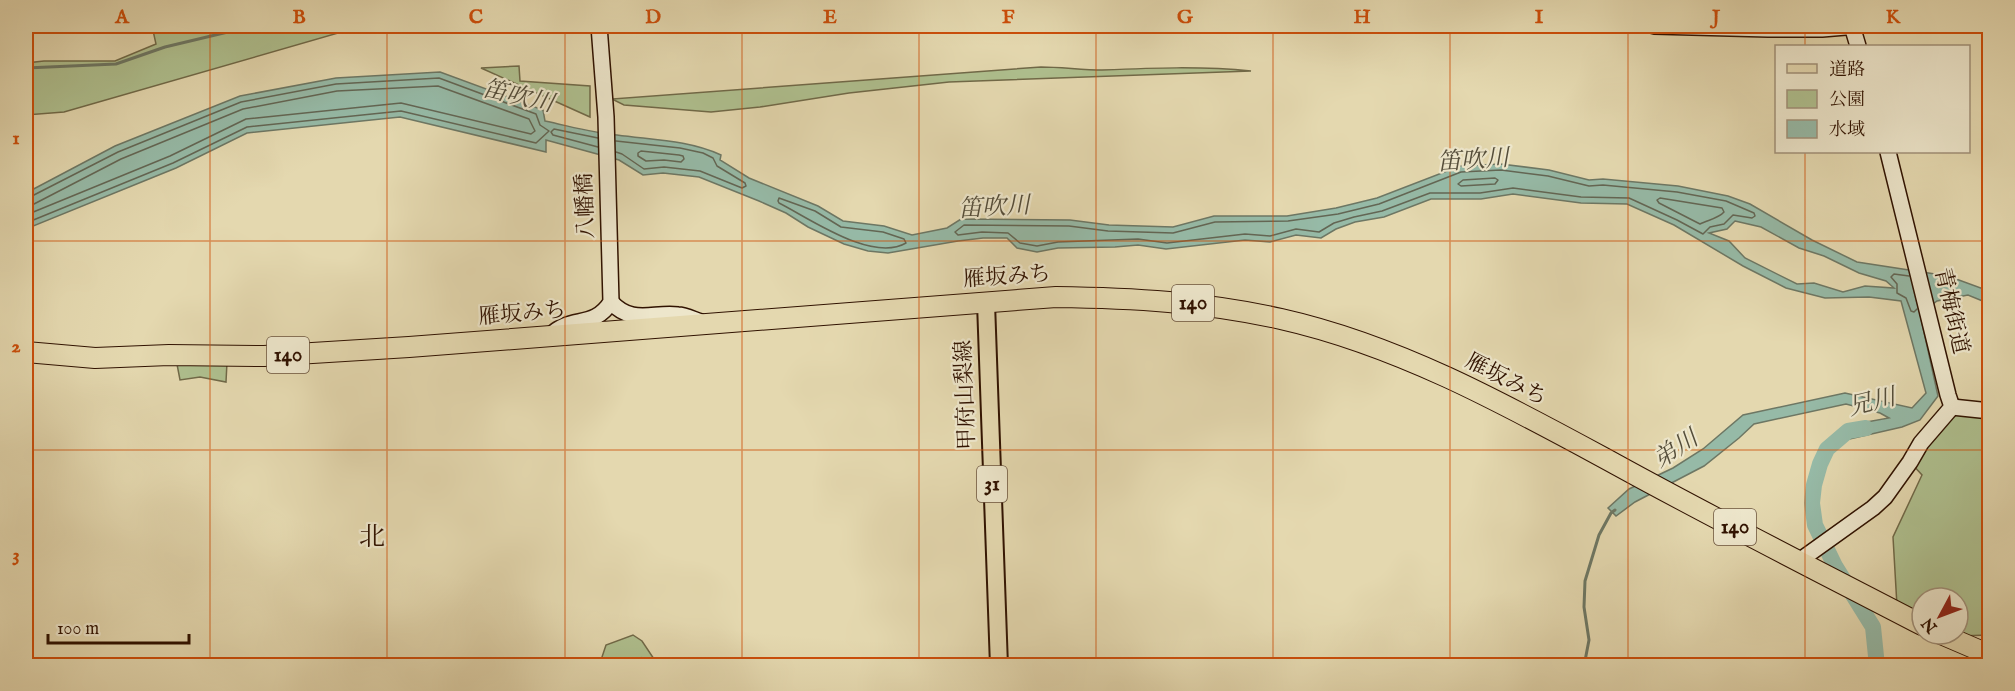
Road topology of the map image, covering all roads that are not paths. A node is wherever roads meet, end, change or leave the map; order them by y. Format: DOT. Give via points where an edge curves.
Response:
graph roads {
  1 [pos="599,26"];
  2 [pos="1654,26"];
  3 [pos="1854,26"];
  4 [pos="1858,45"];
  5 [pos="1888,153"];
  6 [pos="611,298"];
  7 [pos="986,303"];
  8 [pos="707,324"];
  9 [pos="550,336"];
  10 [pos="26,352"];
  11 [pos="1950,401"];
  12 [pos="1989,411"];
  13 [pos="1799,561"];
  14 [pos="1910,619"];
  15 [pos="1968,646"];
  16 [pos="1989,655"];
  17 [pos="999,666"];
  1 -- 6 [label="main road, 八幡橋"];
  2 -- 3 [label="main road"];
  3 -- 4 [label="main road"];
  5 -- 11 [label="main road, 青梅街道"];
  6 -- 8 [label="main road" via="625,314 680,315"];
  6 -- 9 [label="main road" via="598,317 563,325"];
  7 -- 8 [label="highway, 雁坂みち / 140"];
  7 -- 13 [label="highway, 雁坂みち / 140" via="1056,297 1194,304 1282,319 1345,337 1418,363 1510,408"];
  7 -- 17 [label="main road, 甲府山梨線 / 31"];
  8 -- 9 [label="highway, 雁坂みち / 140"];
  9 -- 10 [label="highway, 雁坂みち / 140" via="264,356 95,358"];
  11 -- 12 [label="main road"];
  11 -- 13 [label="main road" via="1885,497"];
  13 -- 14 [label="highway, 雁坂みち / 140"];
  15 -- 16 [label="highway"];
}
